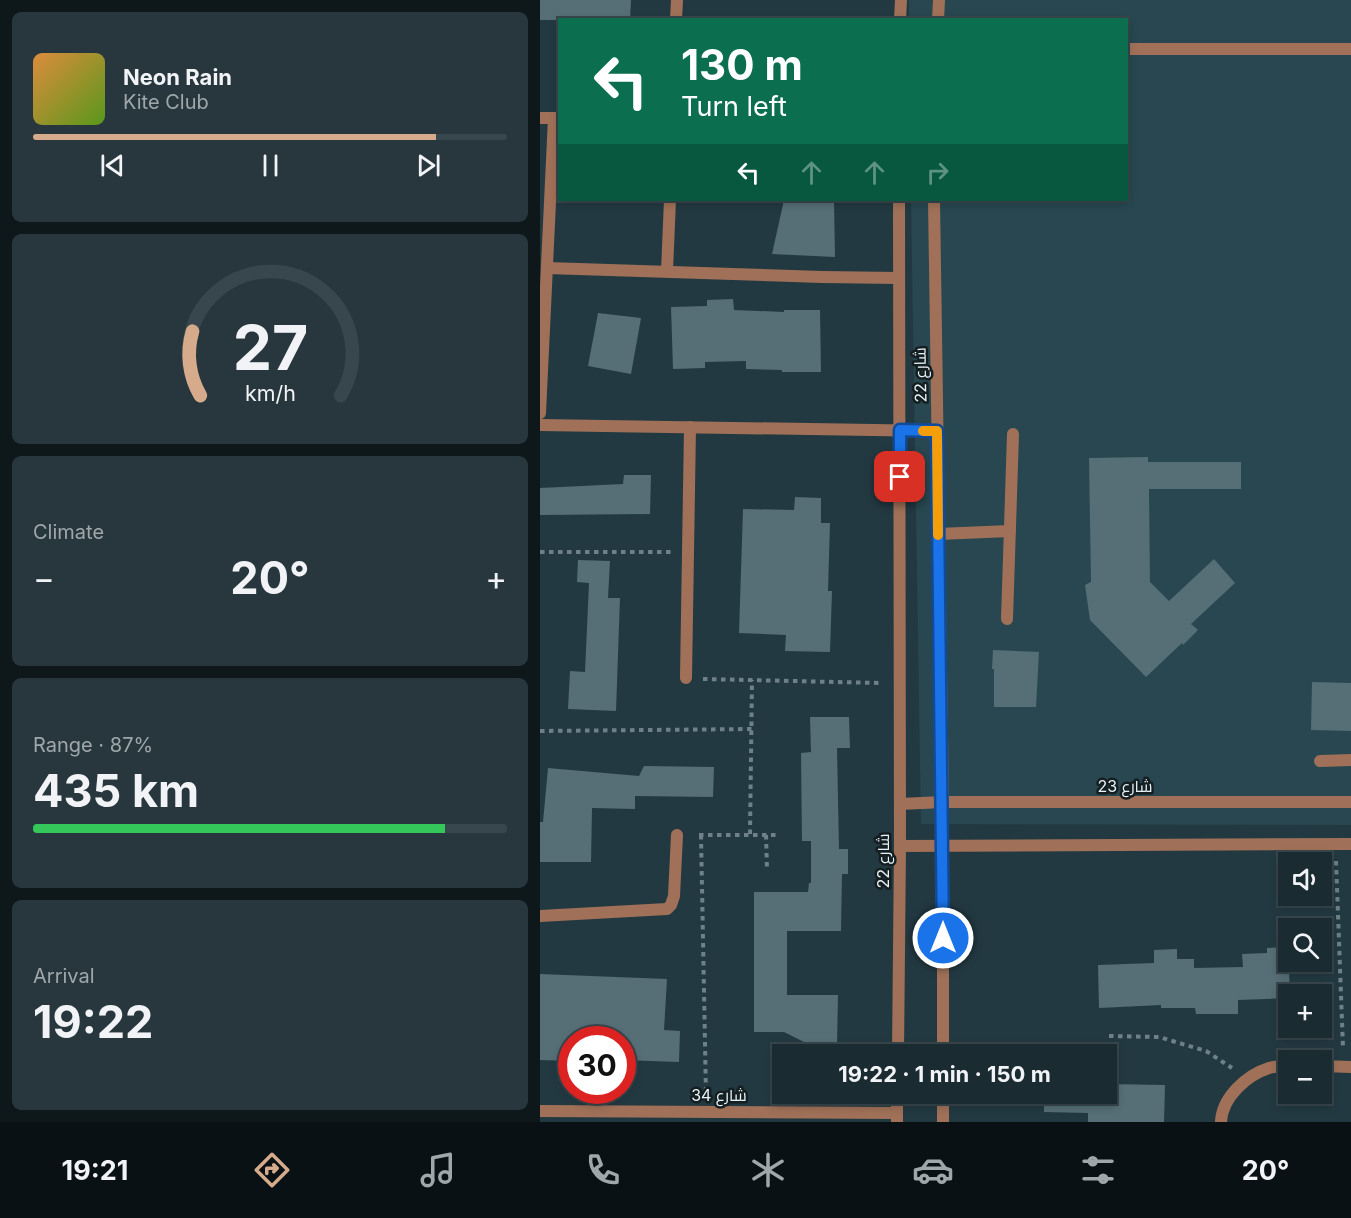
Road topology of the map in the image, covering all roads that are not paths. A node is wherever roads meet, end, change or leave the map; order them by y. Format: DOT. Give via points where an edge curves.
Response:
graph roads {
  1 [pos="677,0"];
  2 [pos="901,0"];
  3 [pos="939,0"];
  4 [pos="676,18"];
  5 [pos="900,18"];
  6 [pos="938,18"];
  7 [pos="1128,49"];
  8 [pos="1351,49"];
  9 [pos="540,118"];
  10 [pos="557,118"];
  11 [pos="670,201"];
  12 [pos="899,201"];
  13 [pos="934,201"];
  14 [pos="547,268"];
  15 [pos="667,271"];
  16 [pos="899,278"];
  17 [pos="540,413"];
  18 [pos="540,424"];
  19 [pos="690,427"];
  20 [pos="900,430"];
  21 [pos="937,431"];
  22 [pos="1013,434"];
  23 [pos="1010,531"];
  24 [pos="938,534"];
  25 [pos="1007,619"];
  26 [pos="686,678"];
  27 [pos="1351,760"];
  28 [pos="1320,761"];
  29 [pos="943,802"];
  30 [pos="1351,802"];
  31 [pos="900,804"];
  32 [pos="677,835"];
  33 [pos="1351,844"];
  34 [pos="943,845"];
  35 [pos="900,846"];
  36 [pos="540,916"];
  37 [pos="898,1044"];
  38 [pos="943,1044"];
  39 [pos="1332,1066"];
  40 [pos="1278,1067"];
  41 [pos="1347,1067"];
  42 [pos="943,1104"];
  43 [pos="540,1111"];
  44 [pos="897,1117"];
  45 [pos="943,1122"];
  46 [pos="1221,1122"];
  1 -- 4 [label="street"];
  2 -- 5 [label="street"];
  3 -- 6 [label="street"];
  7 -- 8 [label="street"];
  9 -- 10 [label="street"];
  10 -- 14 [label="street"];
  11 -- 15 [label="street"];
  12 -- 16 [label="street, شارع 22"];
  13 -- 21 [label="street, شارع 22"];
  14 -- 15 [label="street"];
  14 -- 17 [label="street"];
  15 -- 16 [label="street"];
  16 -- 20 [label="street, شارع 22"];
  18 -- 19 [label="street"];
  19 -- 20 [label="street"];
  19 -- 26 [label="street"];
  20 -- 21 [label="street"];
  20 -- 31 [label="street, شارع 22"];
  21 -- 24 [label="street, شارع 22"];
  22 -- 23 [label="street"];
  23 -- 24 [label="street"];
  23 -- 25 [label="street"];
  24 -- 29 [label="street, شارع 22"];
  27 -- 28 [label="street"];
  29 -- 30 [label="street, شارع 23"];
  29 -- 31 [label="street, شارع 23"];
  29 -- 34 [label="street, شارع 22"];
  31 -- 35 [label="street, شارع 22"];
  32 -- 36 [label="street" via="674,896 667,909"];
  33 -- 34 [label="street"];
  34 -- 35 [label="street"];
  34 -- 38 [label="street, شارع 22"];
  35 -- 37 [label="street, شارع 22"];
  39 -- 41 [label="street"];
  40 -- 46 [label="street" via="1247,1078 1231,1095"];
  42 -- 45 [label="street"];
  43 -- 44 [label="street, شارع 34"];
}
